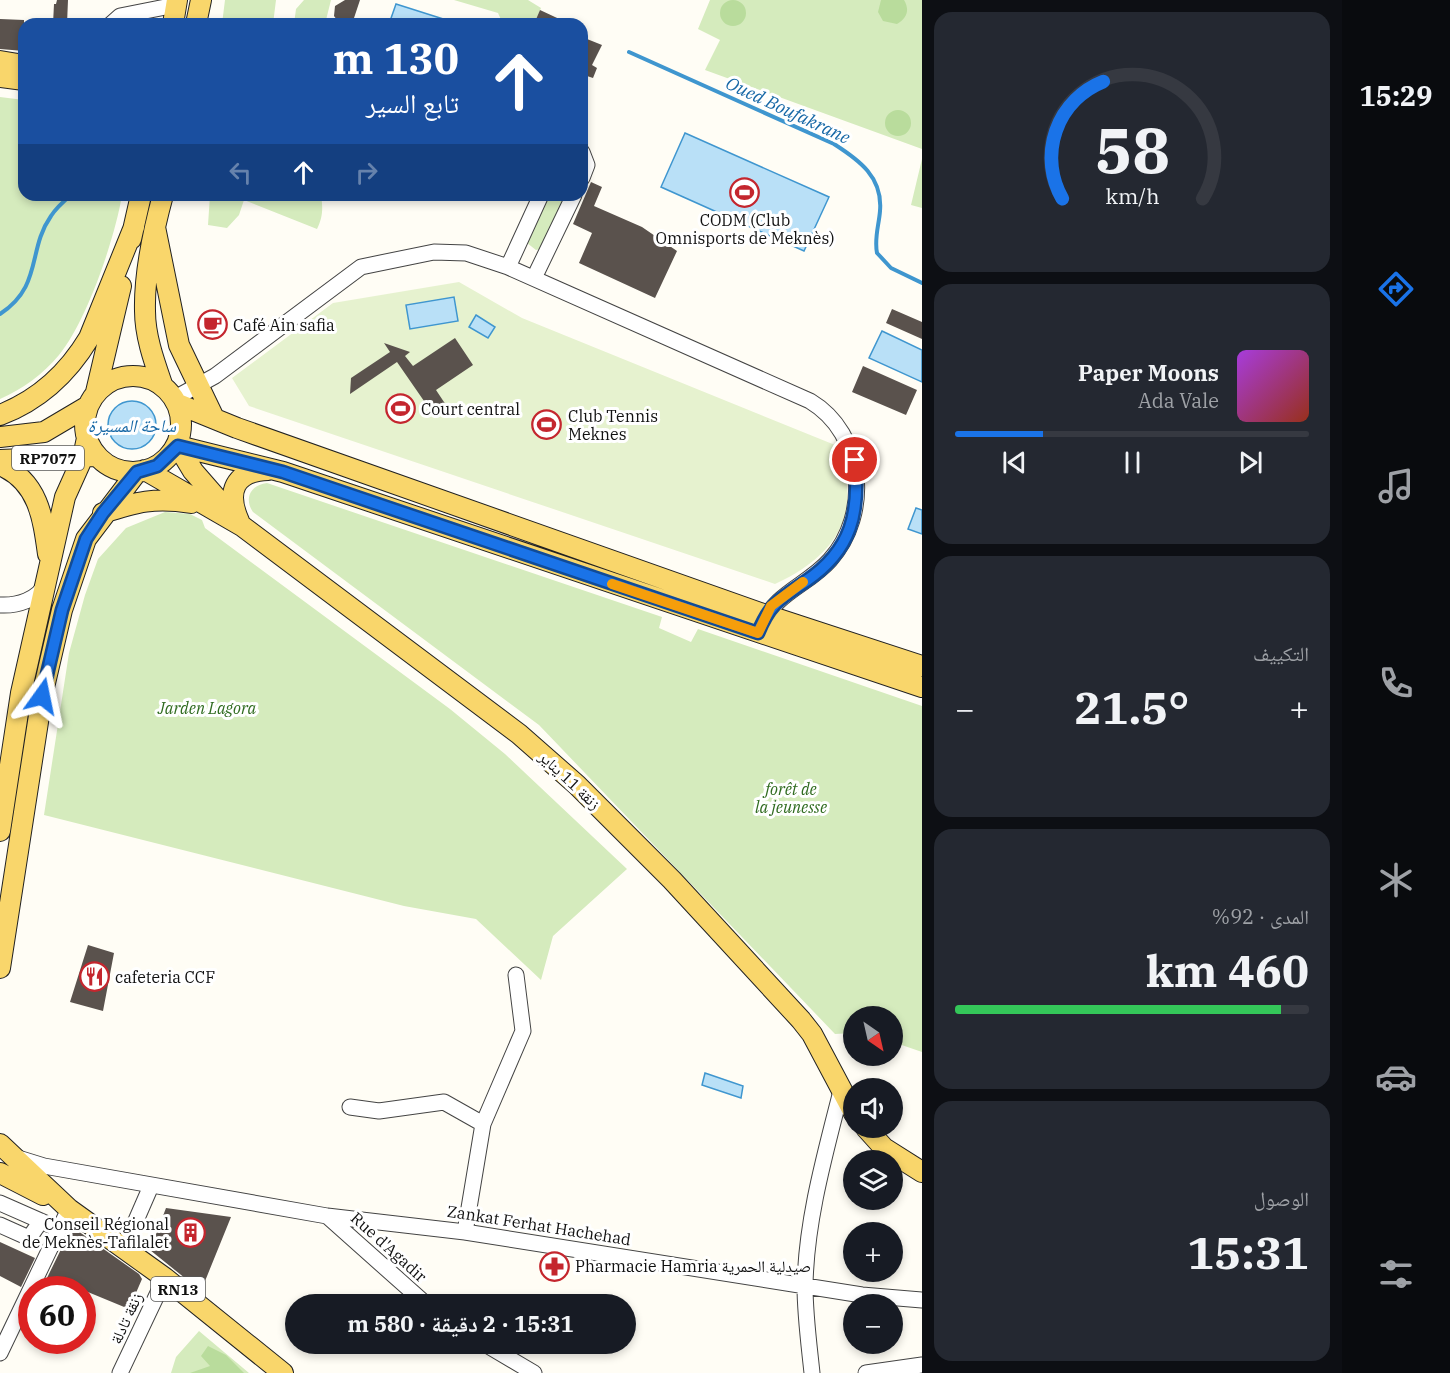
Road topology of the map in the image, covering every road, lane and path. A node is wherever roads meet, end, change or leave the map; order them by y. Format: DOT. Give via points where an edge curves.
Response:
graph roads {
  1 [pos="201,0"];
  2 [pos="176,10"];
  3 [pos="118,18"];
  4 [pos="197,18"];
  5 [pos="0,61"];
  6 [pos="18,64"];
  7 [pos="0,77"];
  8 [pos="18,79"];
  9 [pos="140,201"];
  10 [pos="162,201"];
  11 [pos="539,201"];
  12 [pos="571,201"];
  13 [pos="134,226"];
  14 [pos="155,227"];
  15 [pos="508,267"];
  16 [pos="534,278"];
  17 [pos="198,386"];
  18 [pos="172,395"];
  19 [pos="92,399"];
  20 [pos="0,415"];
  21 [pos="214,418"];
  22 [pos="0,437"];
  23 [pos="178,446"];
  24 [pos="89,450"];
  25 [pos="0,460"];
  26 [pos="0,465"];
  27 [pos="141,471"];
  28 [pos="283,472"];
  29 [pos="199,503"];
  30 [pos="103,513"];
  31 [pos="242,526"];
  32 [pos="49,574"];
  33 [pos="0,605"];
  34 [pos="766,615"];
  35 [pos="758,633"];
  36 [pos="922,666"];
  37 [pos="922,687"];
  38 [pos="0,831"];
  39 [pos="0,968"];
  40 [pos="516,975"];
  41 [pos="841,1091"];
  42 [pos="843,1094"];
  43 [pos="350,1107"];
  44 [pos="483,1124"];
  45 [pos="875,1138"];
  46 [pos="5,1150"];
  47 [pos="922,1172"];
  48 [pos="0,1173"];
  49 [pos="151,1186"];
  50 [pos="0,1203"];
  51 [pos="69,1209"];
  52 [pos="327,1216"];
  53 [pos="41,1221"];
  54 [pos="0,1225"];
  55 [pos="59,1229"];
  56 [pos="465,1232"];
  57 [pos="124,1248"];
  58 [pos="165,1278"];
  59 [pos="805,1285"];
  60 [pos="415,1294"];
  61 [pos="922,1300"];
  62 [pos="0,1353"];
  63 [pos="502,1354"];
  64 [pos="922,1365"];
  65 [pos="120,1373"];
  66 [pos="282,1373"];
  67 [pos="534,1373"];
  68 [pos="812,1373"];
  69 [pos="866,1373"];
  1 -- 4 [label="main road"];
  2 -- 3 [label="street"];
  5 -- 6 [label="main road"];
  7 -- 8 [label="main road"];
  9 -- 13 [label="main road"];
  10 -- 14 [label="main road"];
  11 -- 15 [label="street"];
  12 -- 16 [label="street"];
  13 -- 19 [label="main road"];
  13 -- 20 [label="main road" via="80,352 47,388"];
  14 -- 17 [label="main road" via="178,345"];
  14 -- 18 [label="main road" via="145,313 148,334"];
  15 -- 16 [label="street"];
  15 -- 17 [label="street" via="466,253 434,252 361,267"];
  16 -- 34 [label="street" via="810,401 834,423 855,460 858,489 854,519 845,543 828,562 779,599"];
  17 -- 18 [label="street"];
  17 -- 21 [label="main road"];
  18 -- 19 [label="main road, RP7077" via="142,376 121,377 108,382"];
  18 -- 21 [label="main road, RP7077"];
  18 -- 23 [label="main road" via="182,419"];
  19 -- 22 [label="main road, RP7077" via="44,432"];
  19 -- 24 [label="main road, RP7077" via="85,416"];
  21 -- 34 [label="main road, RP7077"];
  23 -- 27 [label="main road" via="167,458"];
  23 -- 28 [label="main road"];
  23 -- 31 [label="main road" via="193,471"];
  24 -- 25 [label="main road, RP7077"];
  24 -- 27 [label="main road, RP7077" via="115,468"];
  24 -- 32 [label="main road" via="65,497"];
  26 -- 32 [label="main road" via="29,484 44,524"];
  27 -- 29 [label="main road"];
  27 -- 30 [label="main road"];
  28 -- 31 [label="main road" via="251,472 237,483 232,501"];
  28 -- 35 [label="main road"];
  29 -- 30 [label="main road" via="163,498"];
  29 -- 31 [label="main road"];
  30 -- 39 [label="main road" via="86,539 62,610 42,696"];
  31 -- 41 [label="main road, زنقة 11 يناير" via="489,710 577,785 672,880 801,1020"];
  32 -- 33 [label="street" via="44,587 29,600"];
  32 -- 38 [label="main road" via="21,693"];
  34 -- 35 [label="street"];
  34 -- 36 [label="main road, RP7077"];
  35 -- 37 [label="main road"];
  40 -- 44 [label="street" via="523,1031"];
  41 -- 42 [label="main road, زنقة 11 يناير"];
  41 -- 59 [label="street" via="822,1170"];
  43 -- 44 [label="street" via="378,1112 444,1102"];
  44 -- 56 [label="street"];
  45 -- 47 [label="main road"];
  46 -- 49 [label="street, Zankat Ferhat Hachehad" via="44,1167"];
  46 -- 51 [label="main road, RN13"];
  48 -- 51 [label="main road, RN13"];
  49 -- 52 [label="street, Zankat Ferhat Hachehad"];
  49 -- 57 [label="street"];
  50 -- 53 [label="street"];
  51 -- 55 [label="street"];
  51 -- 57 [label="main road, RN13"];
  52 -- 56 [label="street, Zankat Ferhat Hachehad"];
  52 -- 60 [label="street, Rue d'Agadir"];
  53 -- 54 [label="street" via="29,1238"];
  53 -- 55 [label="street"];
  55 -- 62 [label="street"];
  56 -- 59 [label="street, Zankat Ferhat Hachehad"];
  57 -- 58 [label="main road, RN13"];
  58 -- 65 [label="street, زنقة تادلة"];
  58 -- 66 [label="main road, RN13"];
  59 -- 61 [label="street, Zankat Ferhat Hachehad"];
  59 -- 68 [label="street"];
  63 -- 67 [label="street"];
  64 -- 69 [label="street"];
}
